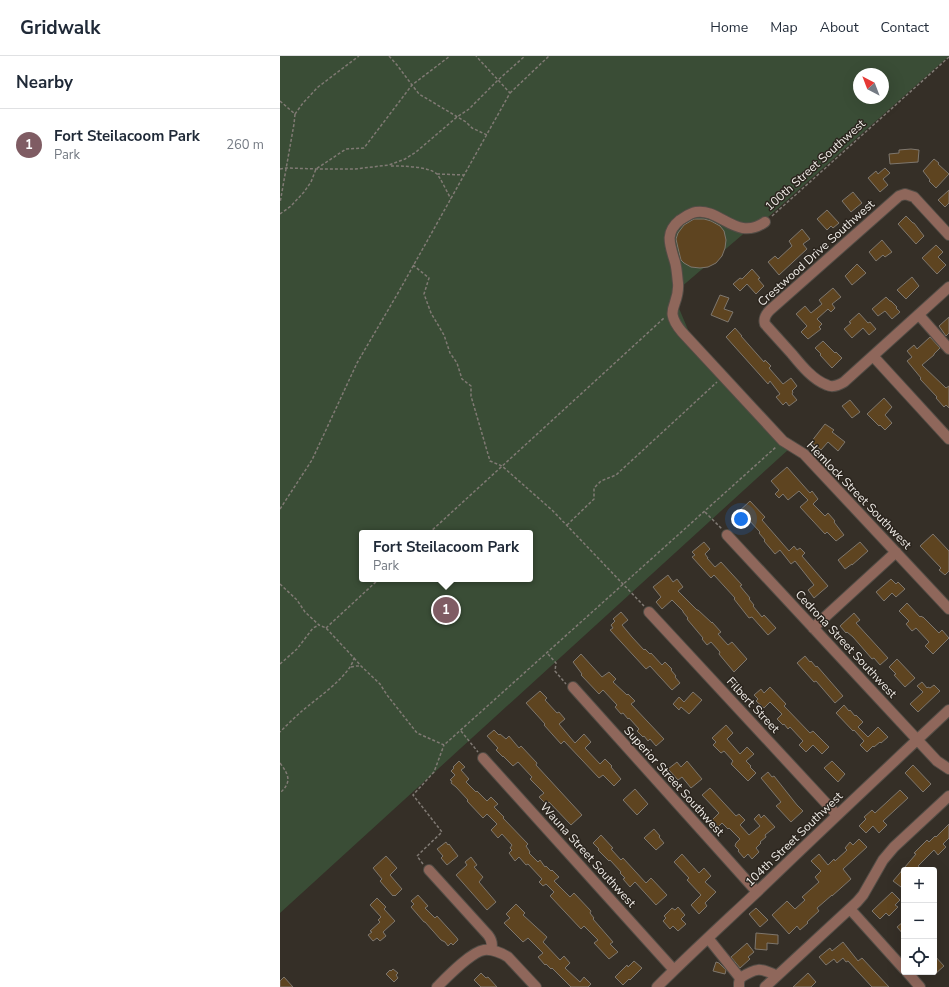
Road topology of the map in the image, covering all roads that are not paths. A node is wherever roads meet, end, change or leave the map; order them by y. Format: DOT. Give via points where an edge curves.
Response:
graph roads {
  1 [pos="765,222"];
  2 [pos="949,235"];
  3 [pos="949,288"];
  4 [pos="919,315"];
  5 [pos="949,348"];
  6 [pos="873,356"];
  7 [pos="949,439"];
  8 [pos="727,535"];
  9 [pos="896,552"];
  10 [pos="949,609"];
  11 [pos="649,612"];
  12 [pos="813,628"];
  13 [pos="573,687"];
  14 [pos="949,710"];
  15 [pos="918,739"];
  16 [pos="483,758"];
  17 [pos="949,769"];
  18 [pos="949,796"];
  19 [pos="837,815"];
  20 [pos="429,870"];
  21 [pos="757,892"];
  22 [pos="850,909"];
  23 [pos="708,938"];
  24 [pos="490,950"];
  25 [pos="901,966"];
  26 [pos="674,970"];
  27 [pos="910,975"];
  28 [pos="777,976"];
  29 [pos="740,983"];
  30 [pos="437,987"];
  31 [pos="536,987"];
  32 [pos="657,987"];
  33 [pos="766,987"];
  34 [pos="920,987"];
  1 -- 9 [label="street, Hemlock Street Southwest" via="758,227 738,228 707,213 697,212 686,216 672,228 669,244 678,285 678,294 672,311 674,321 783,441 804,454"];
  2 -- 6 [label="street, Crestwood Drive Southwest" via="914,197 905,194 898,196 766,315 765,324 806,370 826,385 832,387 844,382"];
  3 -- 4 [label="street, Crestwood Drive Southwest"];
  4 -- 5 [label="street"];
  4 -- 6 [label="street, Crestwood Drive Southwest"];
  6 -- 7 [label="street"];
  8 -- 12 [label="street, Cedrona Street Southwest"];
  9 -- 10 [label="street, Hemlock Street Southwest"];
  9 -- 12 [label="street"];
  11 -- 19 [label="street, Filbert Street"];
  12 -- 15 [label="street, Cedrona Street Southwest"];
  13 -- 21 [label="street, Superior Street Southwest"];
  14 -- 15 [label="street, 104th Street Southwest"];
  15 -- 17 [label="street, Cedrona Street Southwest" via="937,761"];
  15 -- 19 [label="street, 104th Street Southwest"];
  16 -- 26 [label="street, Wauna Street Southwest"];
  18 -- 22 [label="street" via="894,847 883,860 863,895"];
  19 -- 21 [label="street, 104th Street Southwest"];
  20 -- 24 [label="street" via="488,935 492,942"];
  21 -- 23 [label="street, 104th Street Southwest"];
  22 -- 25 [label="street"];
  22 -- 28 [label="street"];
  23 -- 26 [label="street, 104th Street Southwest"];
  23 -- 29 [label="street"];
  24 -- 30 [label="street" via="483,950 471,956"];
  24 -- 31 [label="street" via="508,957"];
  26 -- 32 [label="street, 104th Street Southwest"];
  27 -- 34 [label="street"];
  28 -- 29 [label="street" via="763,970 755,970"];
  28 -- 33 [label="street"];
}
